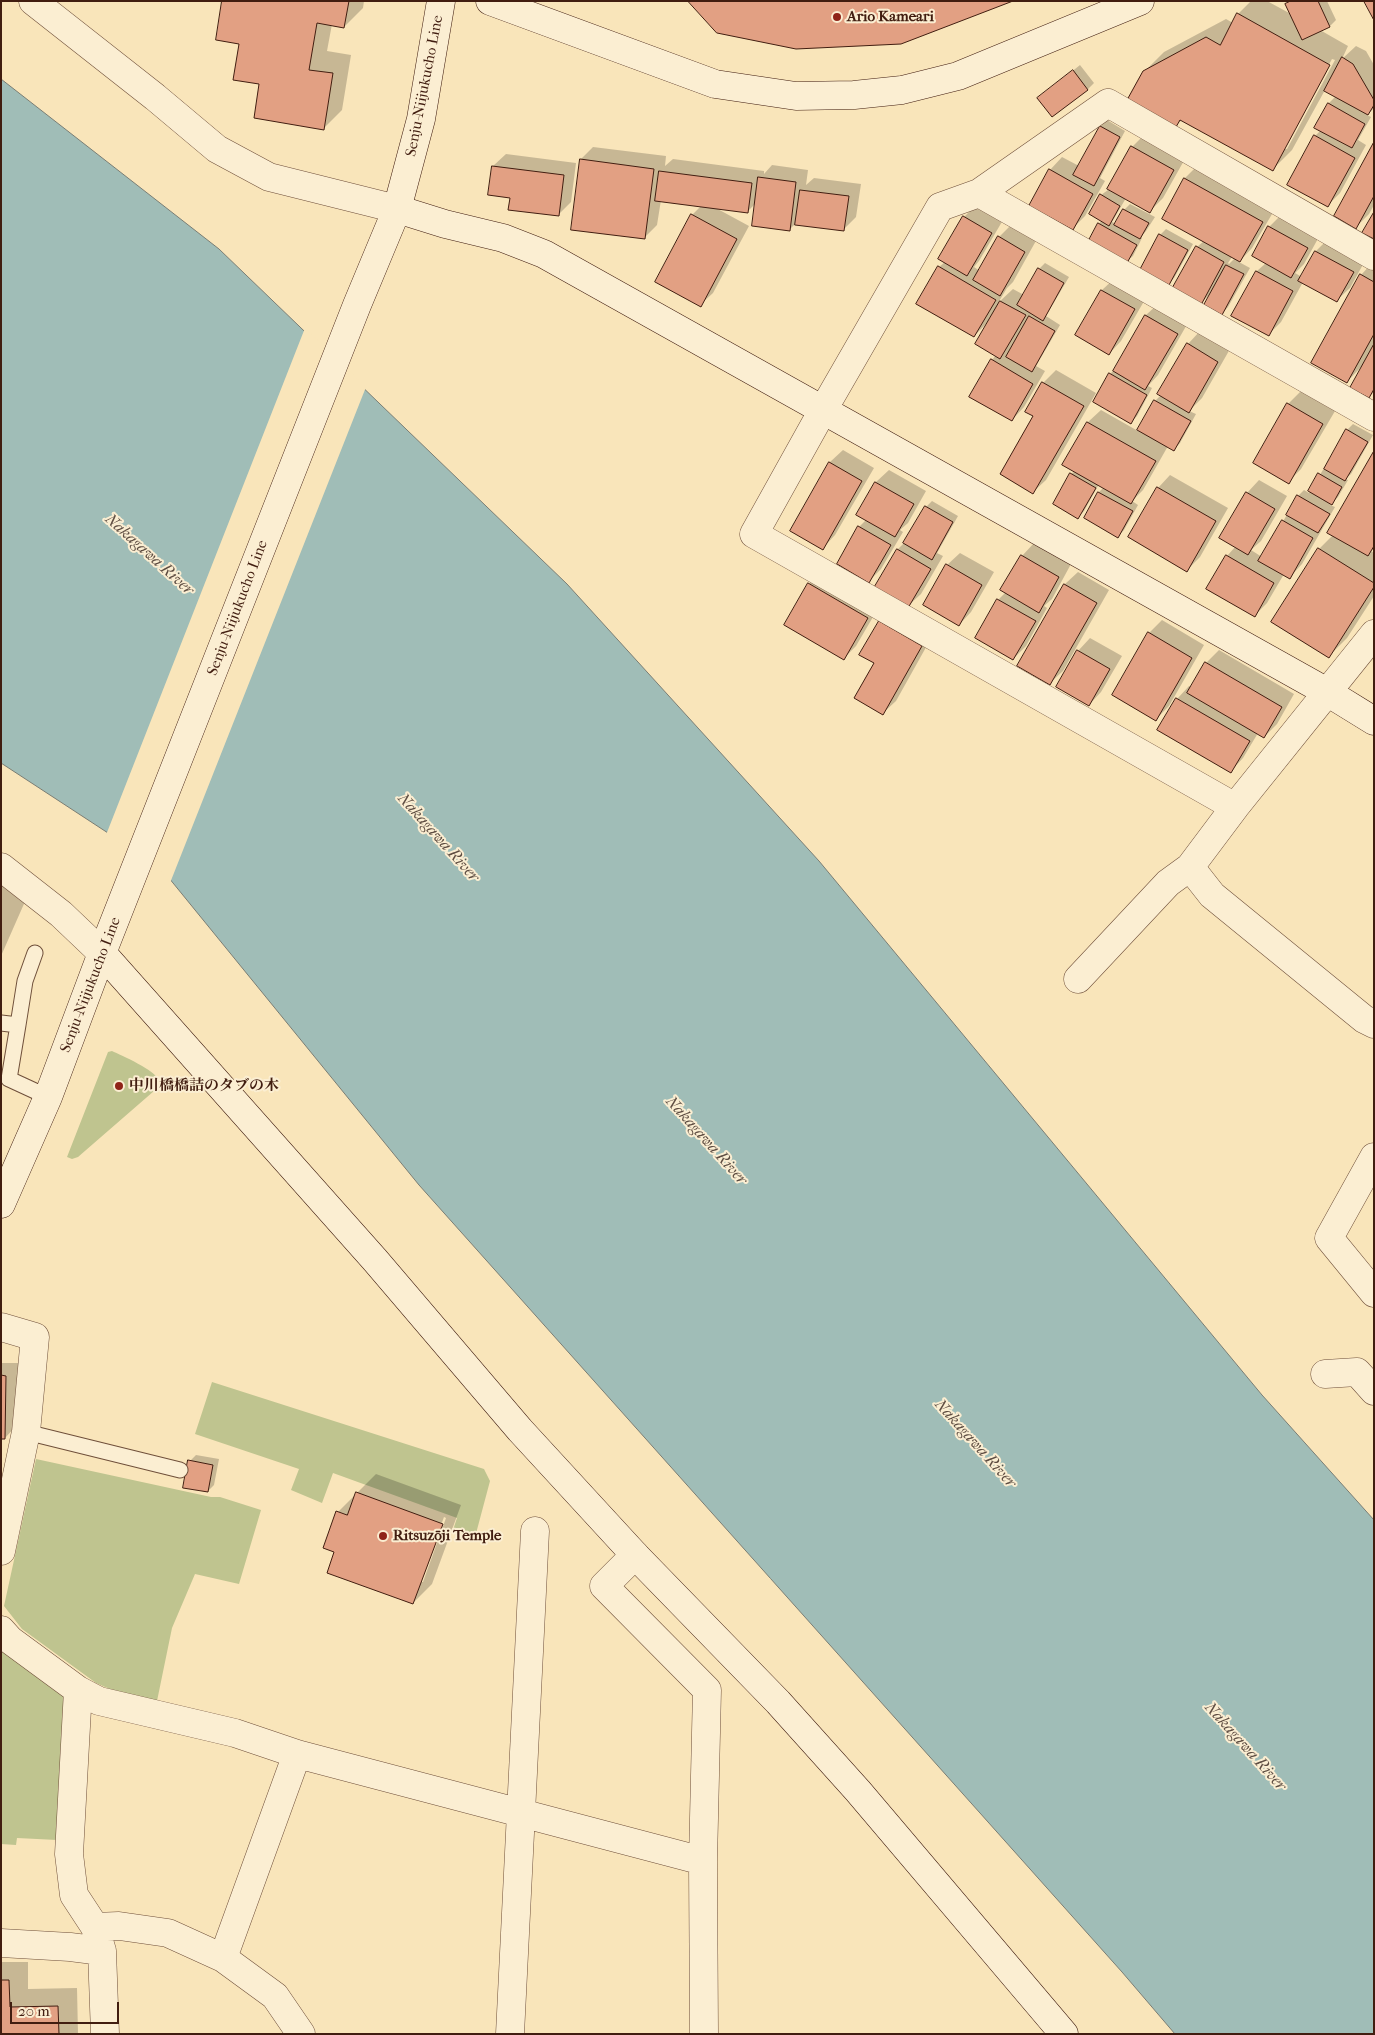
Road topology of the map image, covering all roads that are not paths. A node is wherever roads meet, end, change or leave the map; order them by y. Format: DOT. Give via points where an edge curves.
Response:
graph roads {
  1 [pos="33,1"];
  2 [pos="441,1"];
  3 [pos="490,1"];
  4 [pos="1140,1"];
  5 [pos="979,193"];
  6 [pos="397,209"];
  7 [pos="1374,256"];
  8 [pos="823,410"];
  9 [pos="1374,417"];
  10 [pos="1374,634"];
  11 [pos="1327,692"];
  12 [pos="1374,721"];
  13 [pos="1235,807"];
  14 [pos="1,867"];
  15 [pos="1190,867"];
  16 [pos="35,953"];
  17 [pos="102,953"];
  18 [pos="1078,979"];
  19 [pos="1,1023"];
  20 [pos="1374,1024"];
  21 [pos="18,1025"];
  22 [pos="48,1097"];
  23 [pos="1374,1157"];
  24 [pos="1,1204"];
  25 [pos="1374,1293"];
  26 [pos="1,1327"];
  27 [pos="1325,1374"];
  28 [pos="1374,1391"];
  29 [pos="26,1432"];
  30 [pos="180,1470"];
  31 [pos="535,1531"];
  32 [pos="1,1550"];
  33 [pos="635,1555"];
  34 [pos="1,1630"];
  35 [pos="78,1690"];
  36 [pos="297,1754"];
  37 [pos="522,1814"];
  38 [pos="703,1862"];
  39 [pos="99,1939"];
  40 [pos="1,1943"];
  41 [pos="223,1958"];
  42 [pos="105,2034"];
  43 [pos="301,2034"];
  44 [pos="510,2034"];
  45 [pos="704,2034"];
  46 [pos="1064,2034"];
  1 -- 6 [label="street" via="217,149 269,177"];
  2 -- 6 [label="street, Senju-Niijukucho Line" via="421,119"];
  3 -- 4 [label="street" via="715,84 796,96 902,90 958,76"];
  5 -- 7 [label="street" via="1108,104"];
  5 -- 8 [label="street" via="940,207"];
  5 -- 9 [label="street"];
  6 -- 8 [label="street" via="503,238 544,254"];
  6 -- 17 [label="street, Senju-Niijukucho Line"];
  8 -- 11 [label="street"];
  8 -- 13 [label="street" via="754,534"];
  10 -- 11 [label="street"];
  11 -- 12 [label="street"];
  11 -- 13 [label="street"];
  13 -- 15 [label="street"];
  14 -- 17 [label="street" via="61,914"];
  15 -- 18 [label="street" via="1168,883"];
  15 -- 20 [label="street" via="1212,895"];
  16 -- 21 [label="lane" via="25,981"];
  17 -- 22 [label="street, Senju-Niijukucho Line"];
  17 -- 33 [label="street" via="376,1260 520,1430"];
  19 -- 21 [label="lane"];
  21 -- 22 [label="lane" via="9,1079"];
  22 -- 24 [label="street, Senju-Niijukucho Line"];
  23 -- 25 [label="street" via="1329,1238"];
  26 -- 29 [label="street" via="35,1337"];
  27 -- 28 [label="street" via="1357,1372"];
  29 -- 30 [label="lane"];
  29 -- 32 [label="street"];
  31 -- 37 [label="street"];
  33 -- 38 [label="street" via="604,1586 707,1690"];
  33 -- 46 [label="street" via="778,1702"];
  34 -- 35 [label="street"];
  35 -- 36 [label="street" via="99,1701 235,1733"];
  35 -- 39 [label="street" via="69,1854 74,1895"];
  36 -- 37 [label="street"];
  36 -- 41 [label="street"];
  37 -- 38 [label="street"];
  37 -- 44 [label="street"];
  38 -- 45 [label="street"];
  39 -- 40 [label="street" via="70,1947"];
  39 -- 41 [label="street" via="119,1926 168,1933"];
  39 -- 42 [label="street"];
  41 -- 43 [label="street" via="275,1996"];
}
